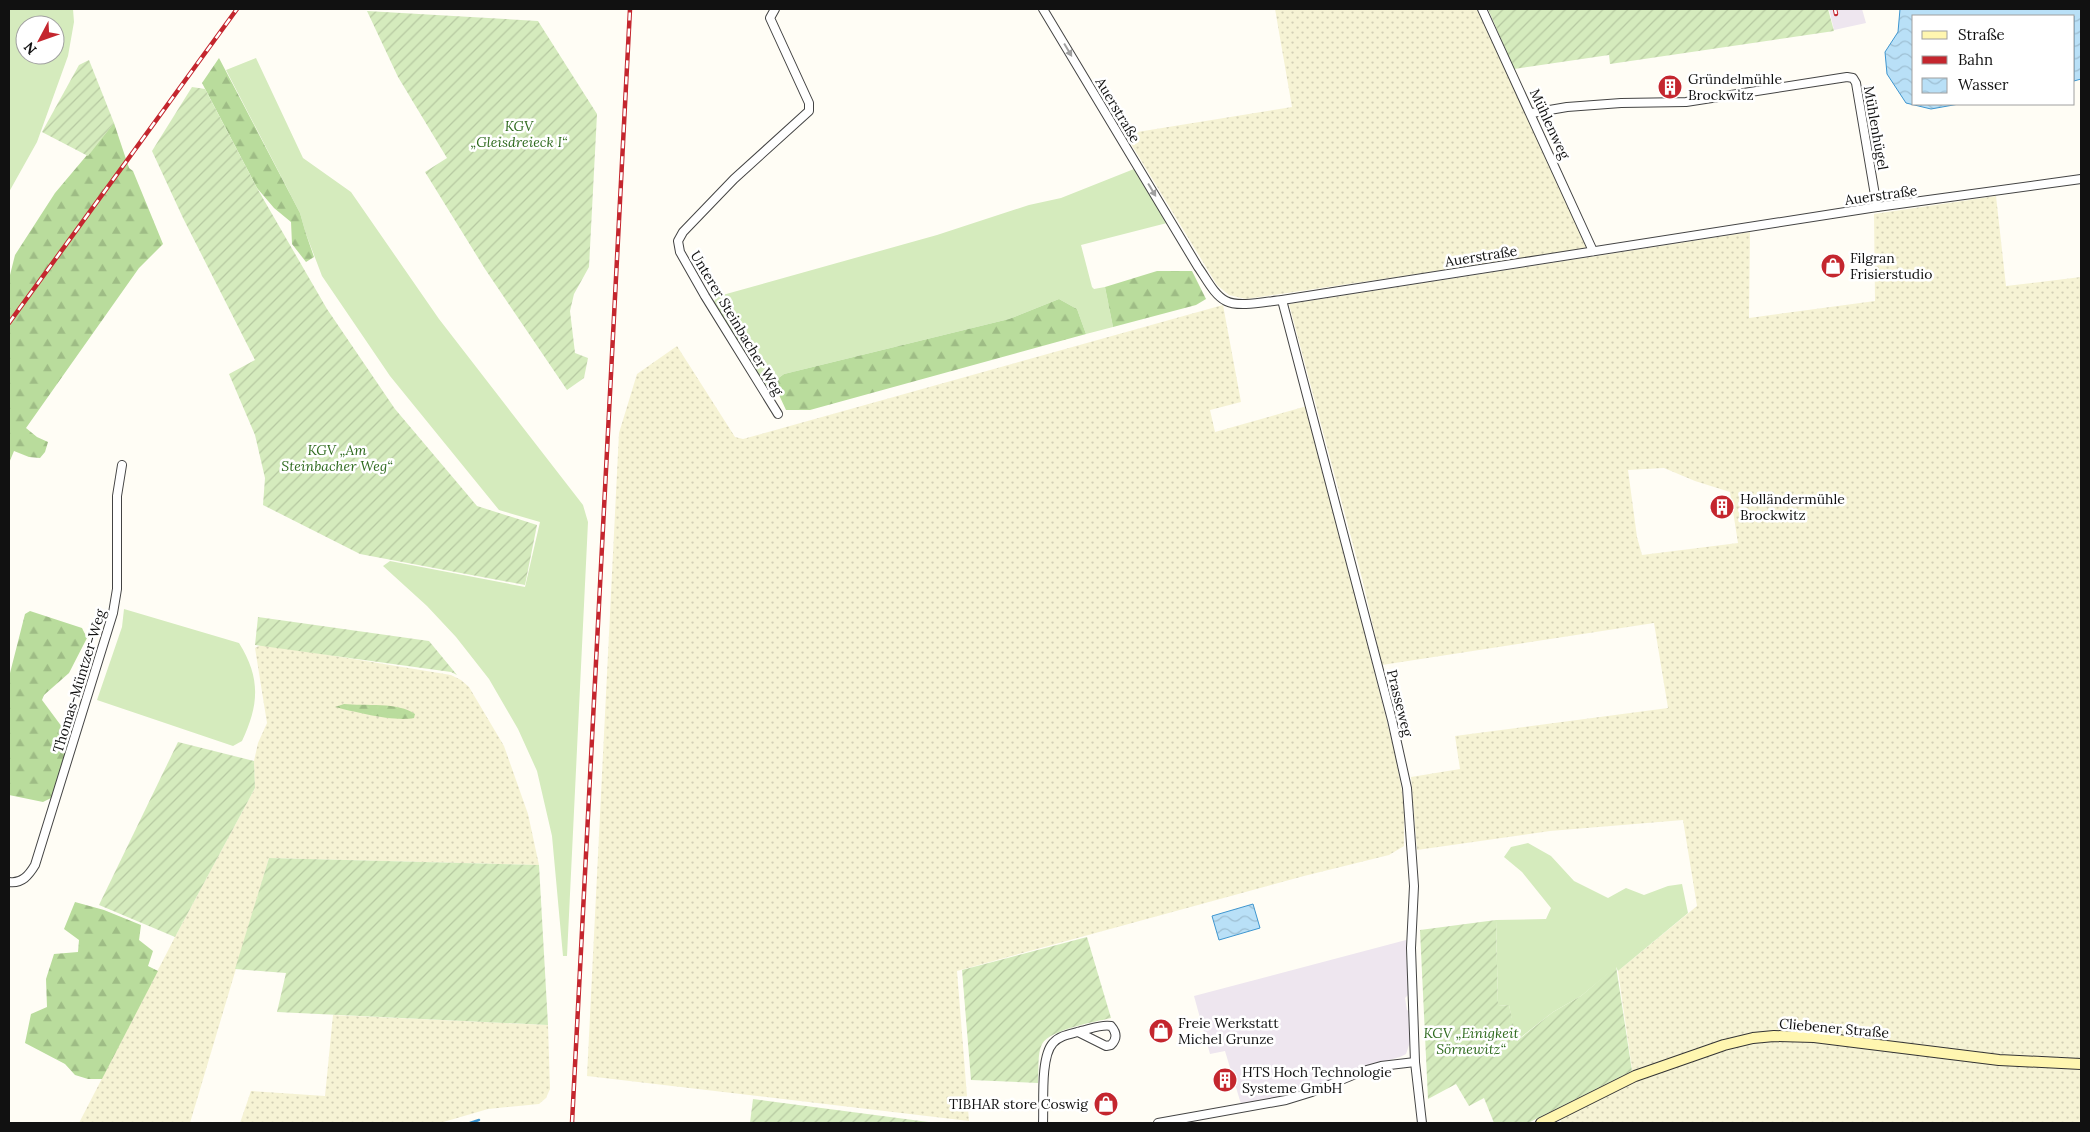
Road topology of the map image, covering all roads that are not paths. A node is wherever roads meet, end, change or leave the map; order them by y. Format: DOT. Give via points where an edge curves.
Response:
graph roads {
  1 [pos="775,9"];
  2 [pos="1043,9"];
  3 [pos="1482,9"];
  4 [pos="1532,113"];
  5 [pos="2081,179"];
  6 [pos="1876,207"];
  7 [pos="1593,251"];
  8 [pos="1282,300"];
  9 [pos="778,414"];
  10 [pos="122,465"];
  11 [pos="9,882"];
  12 [pos="1078,1032"];
  13 [pos="1415,1062"];
  14 [pos="2081,1064"];
  15 [pos="1043,1123"];
  16 [pos="1158,1123"];
  17 [pos="1422,1123"];
  18 [pos="1541,1123"];
  1 -- 9 [label="street, Unterer Steinbacher Weg" via="770,18 809,111 734,178 678,241 680,252 705,296"];
  2 -- 8 [label="street, Auerstraße, one-way" via="1217,294 1227,302 1242,304"];
  3 -- 4 [label="street, Mühlenweg"];
  4 -- 6 [label="street, Mühlenhügel" via="1594,105 1686,102 1853,78"];
  4 -- 7 [label="street, Mühlenweg"];
  5 -- 6 [label="street, Auerstraße"];
  6 -- 7 [label="street, Auerstraße"];
  7 -- 8 [label="street, Auerstraße"];
  8 -- 13 [label="street, Prasseweg" via="1407,788 1414,886 1411,948"];
  10 -- 11 [label="street, Thomas-Müntzer-Weg" via="117,496 117,589 113,613 35,865 28,876"];
  12 -- 15 [label="street" via="1059,1038 1048,1050"];
  13 -- 16 [label="street" via="1363,1070 1286,1100"];
  13 -- 17 [label="street, Prasseweg"];
  14 -- 18 [label="street, Cliebener Straße" via="1999,1060 1814,1037 1760,1037 1724,1044 1635,1076"];
}
